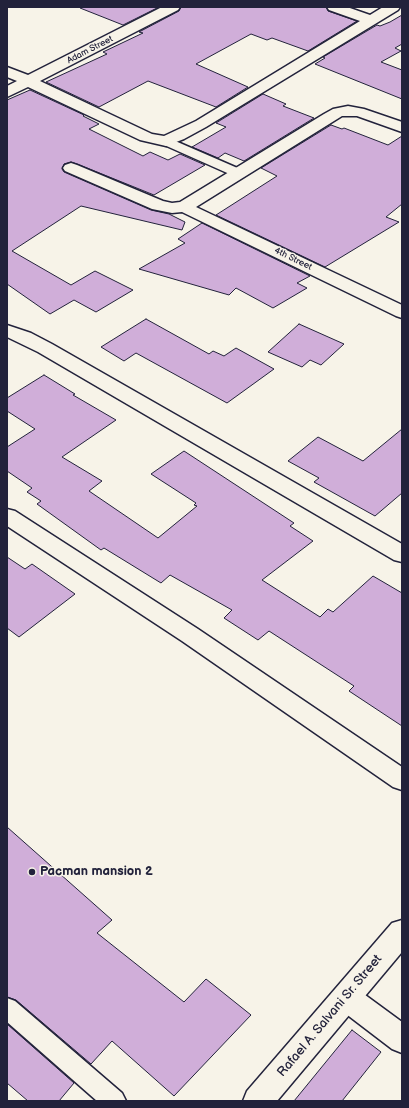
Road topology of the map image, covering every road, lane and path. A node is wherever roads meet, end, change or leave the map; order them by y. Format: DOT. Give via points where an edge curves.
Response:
graph roads {
  1 [pos="173,7"];
  2 [pos="334,7"];
  3 [pos="393,7"];
  4 [pos="370,20"];
  5 [pos="7,71"];
  6 [pos="28,81"];
  7 [pos="7,92"];
  8 [pos="402,127"];
  9 [pos="166,141"];
  10 [pos="71,168"];
  11 [pos="238,173"];
  12 [pos="184,207"];
  13 [pos="402,312"];
  14 [pos="7,331"];
  15 [pos="7,516"];
  16 [pos="402,554"];
  17 [pos="402,780"];
  18 [pos="402,932"];
  19 [pos="347,998"];
  20 [pos="7,1008"];
  21 [pos="402,1039"];
  22 [pos="114,1101"];
  23 [pos="258,1101"];
  1 -- 6 [label="street, Adam Street"];
  2 -- 4 [label="street"];
  3 -- 4 [label="street"];
  4 -- 9 [label="street" via="201,124"];
  5 -- 6 [label="street"];
  6 -- 7 [label="street, Adam Street"];
  6 -- 9 [label="street" via="146,137"];
  8 -- 11 [label="street" via="371,115 338,112"];
  9 -- 11 [label="lane"];
  10 -- 12 [label="street" via="158,205"];
  11 -- 12 [label="street"];
  12 -- 13 [label="street, 4th Street"];
  14 -- 16 [label="street" via="52,352"];
  15 -- 17 [label="street" via="190,635"];
  18 -- 19 [label="street, Rafael A. Salvani Sr. Street"];
  19 -- 21 [label="street"];
  19 -- 23 [label="street, Rafael A. Salvani Sr. Street"];
  20 -- 22 [label="lane"];
}
